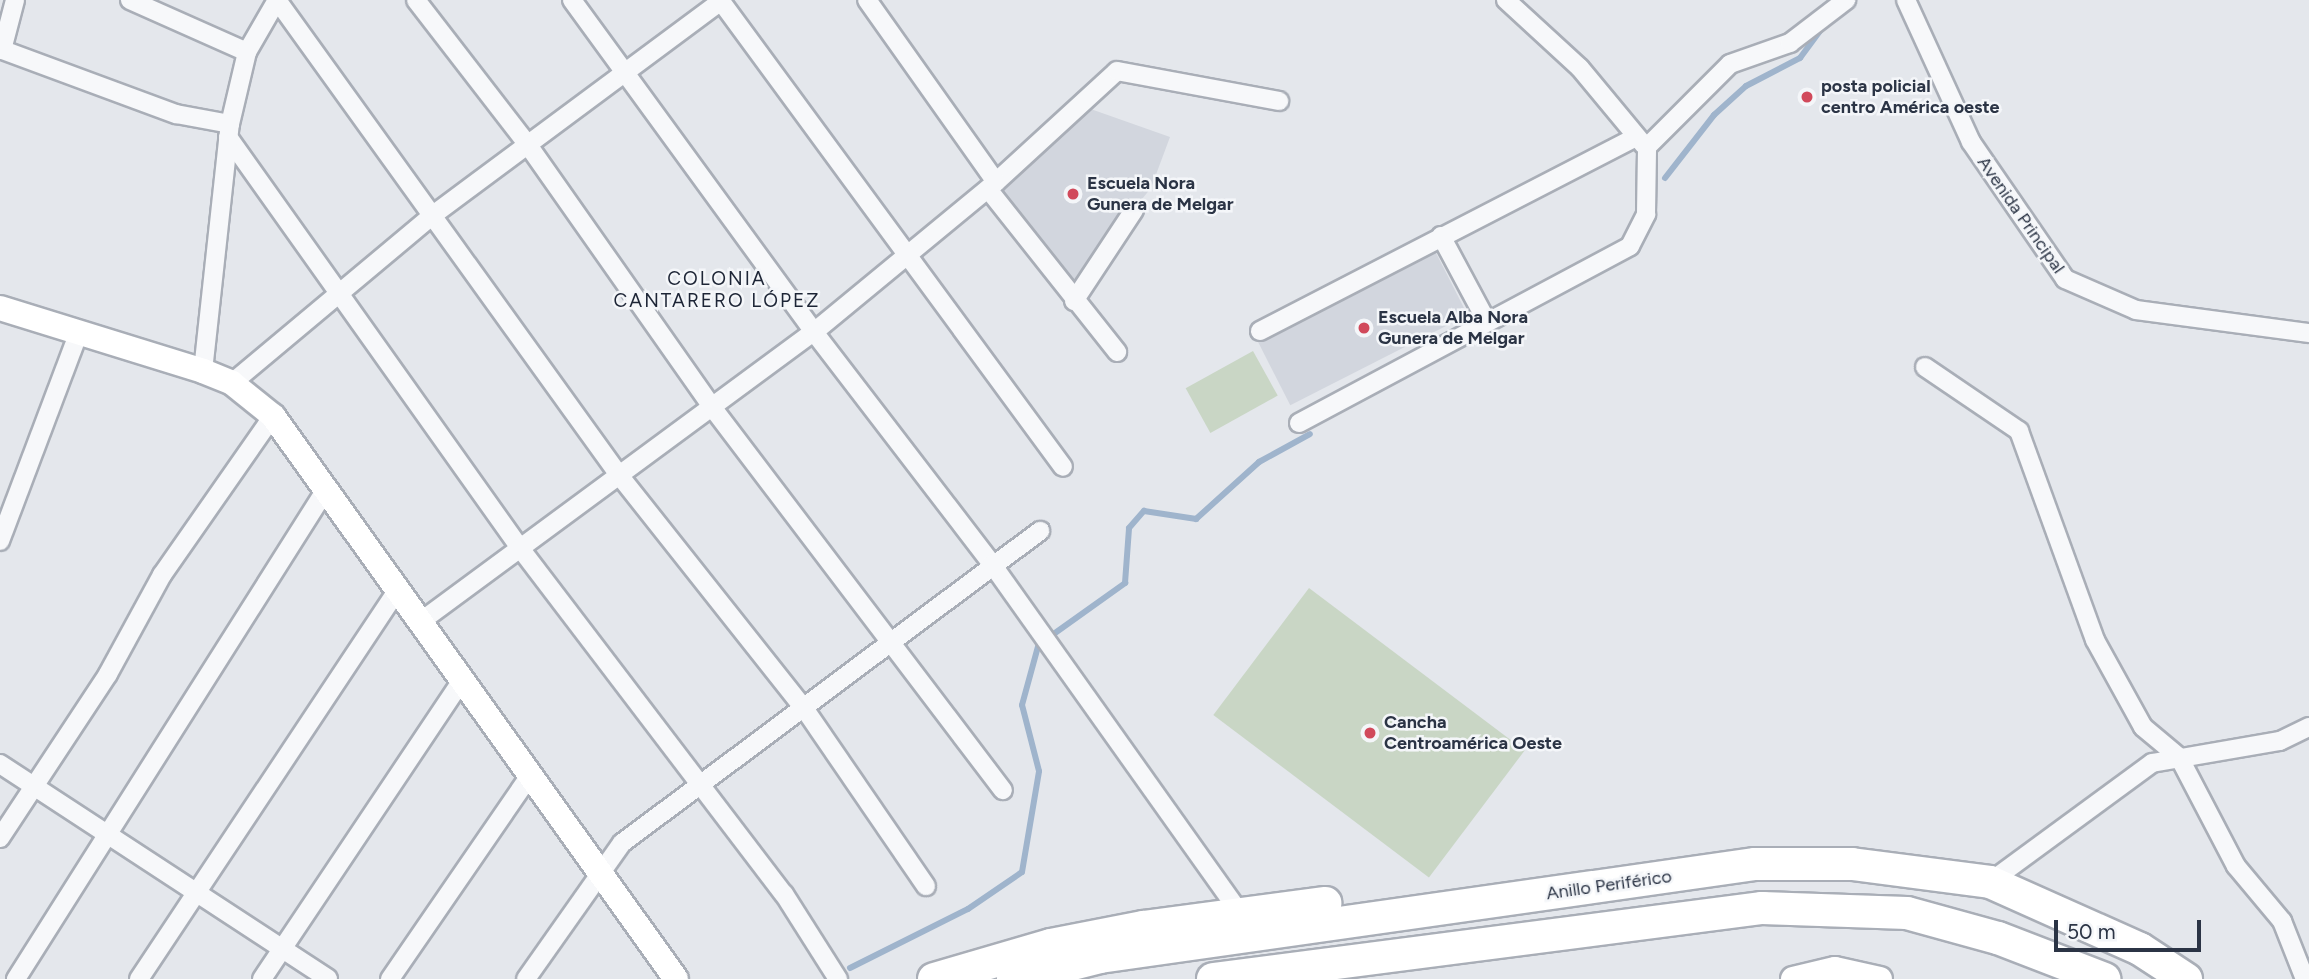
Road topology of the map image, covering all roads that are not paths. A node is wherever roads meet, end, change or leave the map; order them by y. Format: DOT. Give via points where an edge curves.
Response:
graph roads {
  1 [pos="15,0"];
  2 [pos="416,0"];
  3 [pos="572,0"];
  4 [pos="721,0"];
  5 [pos="867,0"];
  6 [pos="1506,0"];
  7 [pos="1906,0"];
  8 [pos="1845,1"];
  9 [pos="138,2"];
  10 [pos="1,50"];
  11 [pos="247,52"];
  12 [pos="626,74"];
  13 [pos="1279,101"];
  14 [pos="229,131"];
  15 [pos="1640,142"];
  16 [pos="528,145"];
  17 [pos="992,186"];
  18 [pos="1134,210"];
  19 [pos="433,215"];
  20 [pos="1441,236"];
  21 [pos="910,254"];
  22 [pos="338,290"];
  23 [pos="1074,302"];
  24 [pos="0,308"];
  25 [pos="1485,318"];
  26 [pos="1260,331"];
  27 [pos="814,332"];
  28 [pos="2309,333"];
  29 [pos="78,335"];
  30 [pos="1117,352"];
  31 [pos="1925,367"];
  32 [pos="203,371"];
  33 [pos="232,383"];
  34 [pos="712,407"];
  35 [pos="273,416"];
  36 [pos="1299,423"];
  37 [pos="1063,467"];
  38 [pos="619,475"];
  39 [pos="325,491"];
  40 [pos="1040,531"];
  41 [pos="0,541"];
  42 [pos="520,548"];
  43 [pos="992,564"];
  44 [pos="397,591"];
  45 [pos="420,622"];
  46 [pos="895,640"];
  47 [pos="461,682"];
  48 [pos="804,709"];
  49 [pos="2309,727"];
  50 [pos="2179,757"];
  51 [pos="0,764"];
  52 [pos="529,777"];
  53 [pos="700,782"];
  54 [pos="36,788"];
  55 [pos="1003,790"];
  56 [pos="111,837"];
  57 [pos="0,838"];
  58 [pos="598,874"];
  59 [pos="1990,882"];
  60 [pos="926,886"];
  61 [pos="194,896"];
  62 [pos="1241,914"];
  63 [pos="1403,914"];
  64 [pos="281,950"];
  65 [pos="1422,951"];
  66 [pos="668,975"];
  67 [pos="16,979"];
  68 [pos="139,979"];
  69 [pos="262,979"];
  70 [pos="328,979"];
  71 [pos="390,979"];
  72 [pos="526,979"];
  73 [pos="838,979"];
  74 [pos="934,979"];
  75 [pos="1013,979"];
  76 [pos="1213,979"];
  77 [pos="1336,979"];
  78 [pos="1793,979"];
  79 [pos="1880,979"];
  80 [pos="2104,979"];
  81 [pos="2186,979"];
  82 [pos="2305,979"];
  1 -- 10 [label="street"];
  2 -- 16 [label="street"];
  3 -- 12 [label="street"];
  4 -- 12 [label="street"];
  4 -- 21 [label="street"];
  5 -- 17 [label="street"];
  6 -- 15 [label="street" via="1580,68"];
  7 -- 28 [label="street, Avenida Principal" via="1971,142 2065,279 2136,310"];
  8 -- 15 [label="street" via="1816,27 1730,64"];
  9 -- 11 [label="street"];
  10 -- 14 [label="street"];
  11 -- 14 [label="street"];
  11 -- 19 [label="street" via="277,0"];
  12 -- 16 [label="street"];
  12 -- 27 [label="street"];
  13 -- 17 [label="street" via="1117,71"];
  14 -- 22 [label="street"];
  14 -- 32 [label="street"];
  15 -- 20 [label="street"];
  15 -- 25 [label="street" via="1646,214 1630,246"];
  16 -- 19 [label="street"];
  16 -- 34 [label="street"];
  17 -- 21 [label="street"];
  17 -- 23 [label="street"];
  18 -- 23 [label="street"];
  19 -- 22 [label="street"];
  19 -- 38 [label="street"];
  20 -- 25 [label="street"];
  20 -- 26 [label="street"];
  21 -- 27 [label="street"];
  21 -- 37 [label="street"];
  22 -- 33 [label="street"];
  22 -- 42 [label="street"];
  23 -- 30 [label="street"];
  24 -- 29 [label="street"];
  25 -- 36 [label="street"];
  27 -- 34 [label="street"];
  27 -- 43 [label="street"];
  29 -- 32 [label="street"];
  29 -- 41 [label="street"];
  31 -- 50 [label="street" via="2019,431 2095,640 2143,727"];
  32 -- 33 [label="street"];
  33 -- 35 [label="street"];
  34 -- 38 [label="street"];
  34 -- 46 [label="street"];
  35 -- 39 [label="street"];
  35 -- 54 [label="street" via="162,575"];
  38 -- 42 [label="street"];
  38 -- 48 [label="street"];
  39 -- 44 [label="street"];
  39 -- 56 [label="street"];
  40 -- 43 [label="street"];
  42 -- 45 [label="street"];
  42 -- 53 [label="street"];
  43 -- 46 [label="street"];
  43 -- 62 [label="street"];
  44 -- 45 [label="street"];
  44 -- 61 [label="street"];
  45 -- 47 [label="street"];
  46 -- 48 [label="street"];
  46 -- 55 [label="street"];
  47 -- 52 [label="street"];
  47 -- 64 [label="street"];
  48 -- 53 [label="street"];
  48 -- 60 [label="street"];
  49 -- 50 [label="street" via="2280,741"];
  50 -- 59 [label="street" via="2127,776"];
  50 -- 82 [label="street" via="2236,866 2282,920"];
  51 -- 54 [label="street"];
  52 -- 58 [label="street"];
  52 -- 71 [label="street"];
  53 -- 58 [label="street" via="621,843"];
  53 -- 73 [label="street"];
  54 -- 56 [label="street"];
  54 -- 57 [label="street"];
  56 -- 61 [label="street"];
  56 -- 67 [label="street"];
  58 -- 66 [label="street"];
  58 -- 72 [label="street"];
  59 -- 63 [label="highway, Anillo Periférico" via="1921,869 1755,864"];
  59 -- 81 [label="highway, Anillo Periférico" via="2140,949"];
  61 -- 64 [label="street"];
  61 -- 68 [label="street"];
  62 -- 63 [label="highway" via="1326,903"];
  62 -- 74 [label="highway" via="1051,945"];
  63 -- 75 [label="highway, Anillo Periférico" via="1100,957"];
  64 -- 69 [label="street"];
  64 -- 70 [label="street"];
  65 -- 76 [label="highway"];
  65 -- 77 [label="highway"];
  65 -- 80 [label="highway" via="1762,908 1844,908 1907,913 1998,938"];
  78 -- 79 [label="street" via="1835,969"];
}
